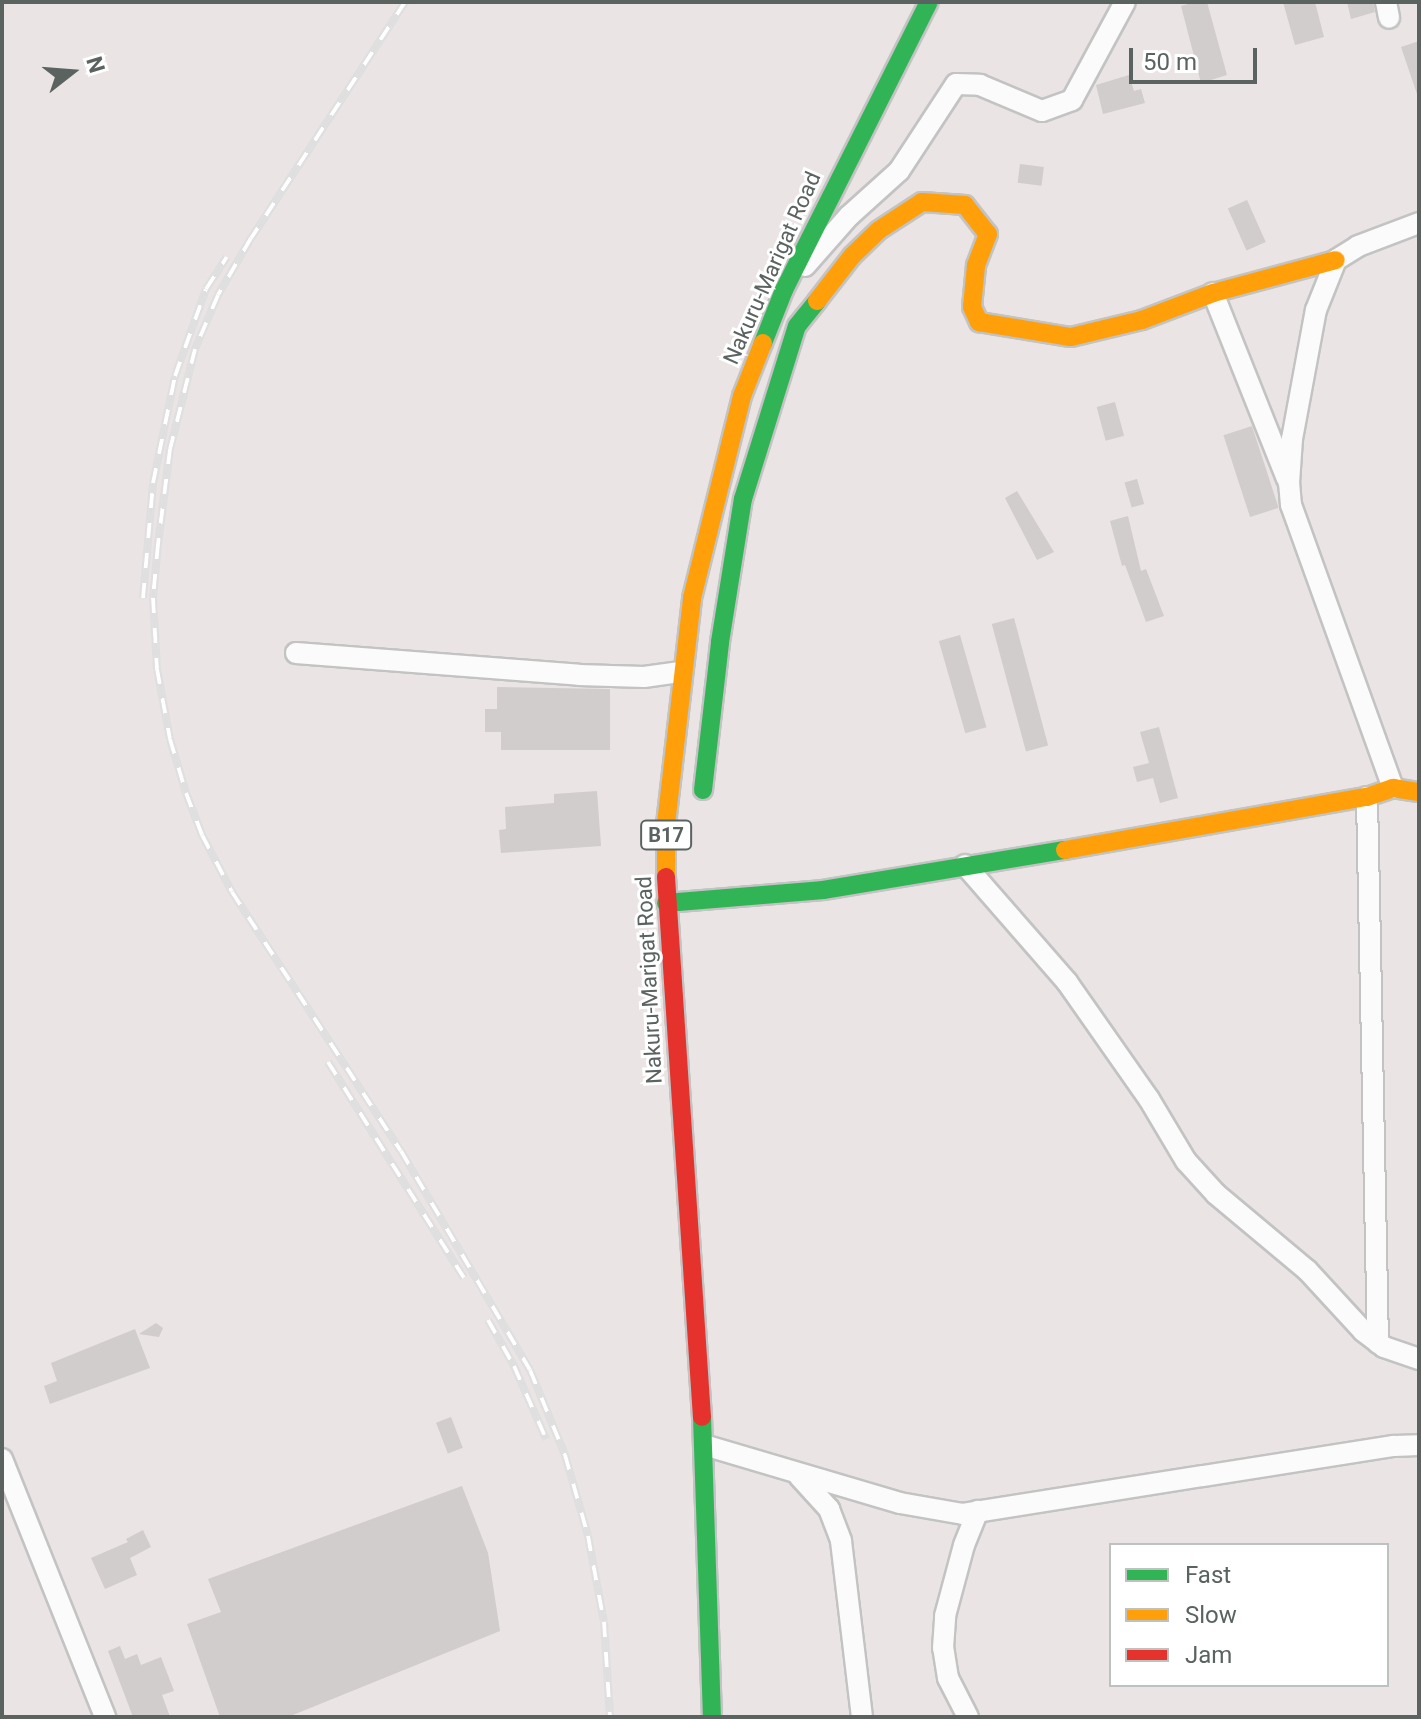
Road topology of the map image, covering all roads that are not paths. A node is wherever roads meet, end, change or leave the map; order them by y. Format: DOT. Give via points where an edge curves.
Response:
graph roads {
  1 [pos="929,2"];
  2 [pos="1125,2"];
  3 [pos="922,202"];
  4 [pos="849,216"];
  5 [pos="1419,223"];
  6 [pos="1336,260"];
  7 [pos="784,290"];
  8 [pos="1213,293"];
  9 [pos="1289,483"];
  10 [pos="296,653"];
  11 [pos="681,672"];
  12 [pos="1393,788"];
  13 [pos="703,790"];
  14 [pos="1419,792"];
  15 [pos="1367,797"];
  16 [pos="965,865"];
  17 [pos="666,903"];
  18 [pos="1378,1343"];
  19 [pos="1419,1359"];
  20 [pos="704,1445"];
  21 [pos="1419,1445"];
  22 [pos="2,1459"];
  23 [pos="795,1472"];
  24 [pos="978,1511"];
  25 [pos="105,1717"];
  26 [pos="712,1717"];
  27 [pos="862,1717"];
  28 [pos="968,1717"];
  1 -- 7 [label="street, Nakuru-Marigat Road / B17"];
  2 -- 4 [label="street" via="1072,100 1042,111 980,85 956,84 899,171"];
  3 -- 4 [label="street"];
  3 -- 8 [label="street" via="965,205 988,234 976,266 972,307 979,322 1071,337 1142,320"];
  3 -- 13 [label="street" via="879,230 852,256 797,326 743,499"];
  4 -- 7 [label="street"];
  5 -- 6 [label="street"];
  6 -- 8 [label="street"];
  6 -- 9 [label="street" via="1316,310"];
  7 -- 11 [label="street, Nakuru-Marigat Road / B17" via="742,396 716,490"];
  8 -- 9 [label="street"];
  9 -- 12 [label="street" via="1291,505"];
  10 -- 11 [label="street" via="579,675"];
  11 -- 17 [label="street, Nakuru-Marigat Road / B17" via="666,824"];
  12 -- 14 [label="street"];
  12 -- 15 [label="street"];
  15 -- 16 [label="street"];
  15 -- 18 [label="street"];
  16 -- 17 [label="street" via="823,890"];
  16 -- 18 [label="street" via="1067,982 1186,1161 1216,1194 1307,1270"];
  17 -- 20 [label="street, Nakuru-Marigat Road / B17"];
  18 -- 19 [label="street"];
  20 -- 23 [label="street"];
  20 -- 26 [label="street, Nakuru-Marigat Road / B17"];
  21 -- 24 [label="street"];
  22 -- 25 [label="street"];
  23 -- 24 [label="street" via="900,1503 963,1514"];
  23 -- 27 [label="street" via="829,1509 841,1541"];
  24 -- 28 [label="street" via="945,1616 943,1648 948,1678"];
}
